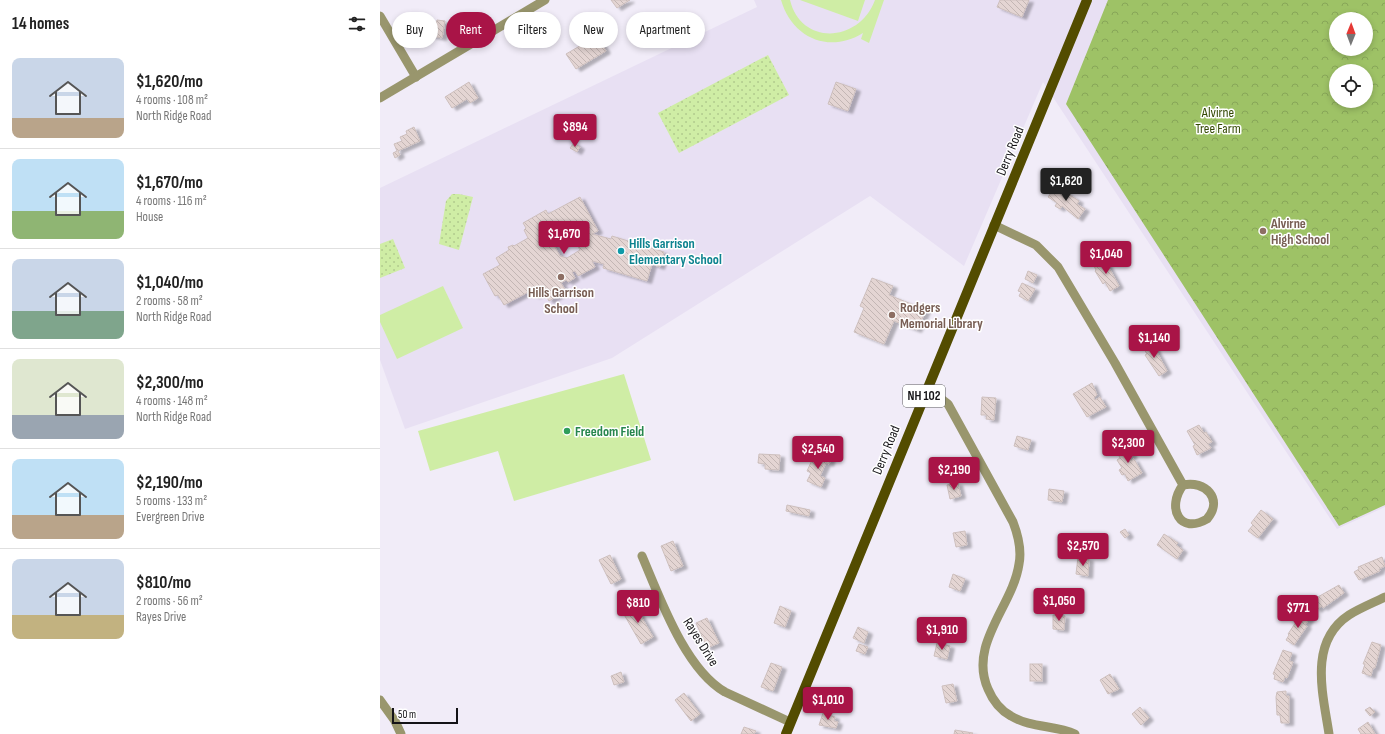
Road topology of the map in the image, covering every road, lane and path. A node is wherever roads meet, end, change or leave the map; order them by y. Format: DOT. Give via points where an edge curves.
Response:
graph roads {
  1 [pos="545,0"];
  2 [pos="1087,0"];
  3 [pos="380,16"];
  4 [pos="416,77"];
  5 [pos="380,98"];
  6 [pos="994,224"];
  7 [pos="927,388"];
  8 [pos="1182,485"];
  9 [pos="642,556"];
  10 [pos="1385,597"];
  11 [pos="380,700"];
  12 [pos="790,722"];
  13 [pos="401,734"];
  14 [pos="786,734"];
  15 [pos="1075,734"];
  16 [pos="1329,734"];
  1 -- 4 [label="street"];
  2 -- 6 [label="main road, Derry Road / NH 102"];
  3 -- 4 [label="street"];
  4 -- 5 [label="street"];
  6 -- 7 [label="main road, Derry Road / NH 102"];
  6 -- 8 [label="street" via="1036,245 1058,267 1115,363"];
  7 -- 12 [label="main road, Derry Road / NH 102"];
  7 -- 15 [label="street" via="948,404 1012,522 1019,543 1017,573 985,647 983,665 991,697 1000,708 1026,723"];
  8 -- 8 [label="street" via="1174,505 1178,516 1187,523 1194,524 1208,519 1213,508 1211,494 1201,486"];
  9 -- 12 [label="street, Rayes Drive" via="680,639 702,673 716,687"];
  10 -- 16 [label="street" via="1350,614 1334,628 1327,640 1320,676"];
  11 -- 13 [label="street"];
  12 -- 14 [label="main road, Derry Road / NH 102"];
}
